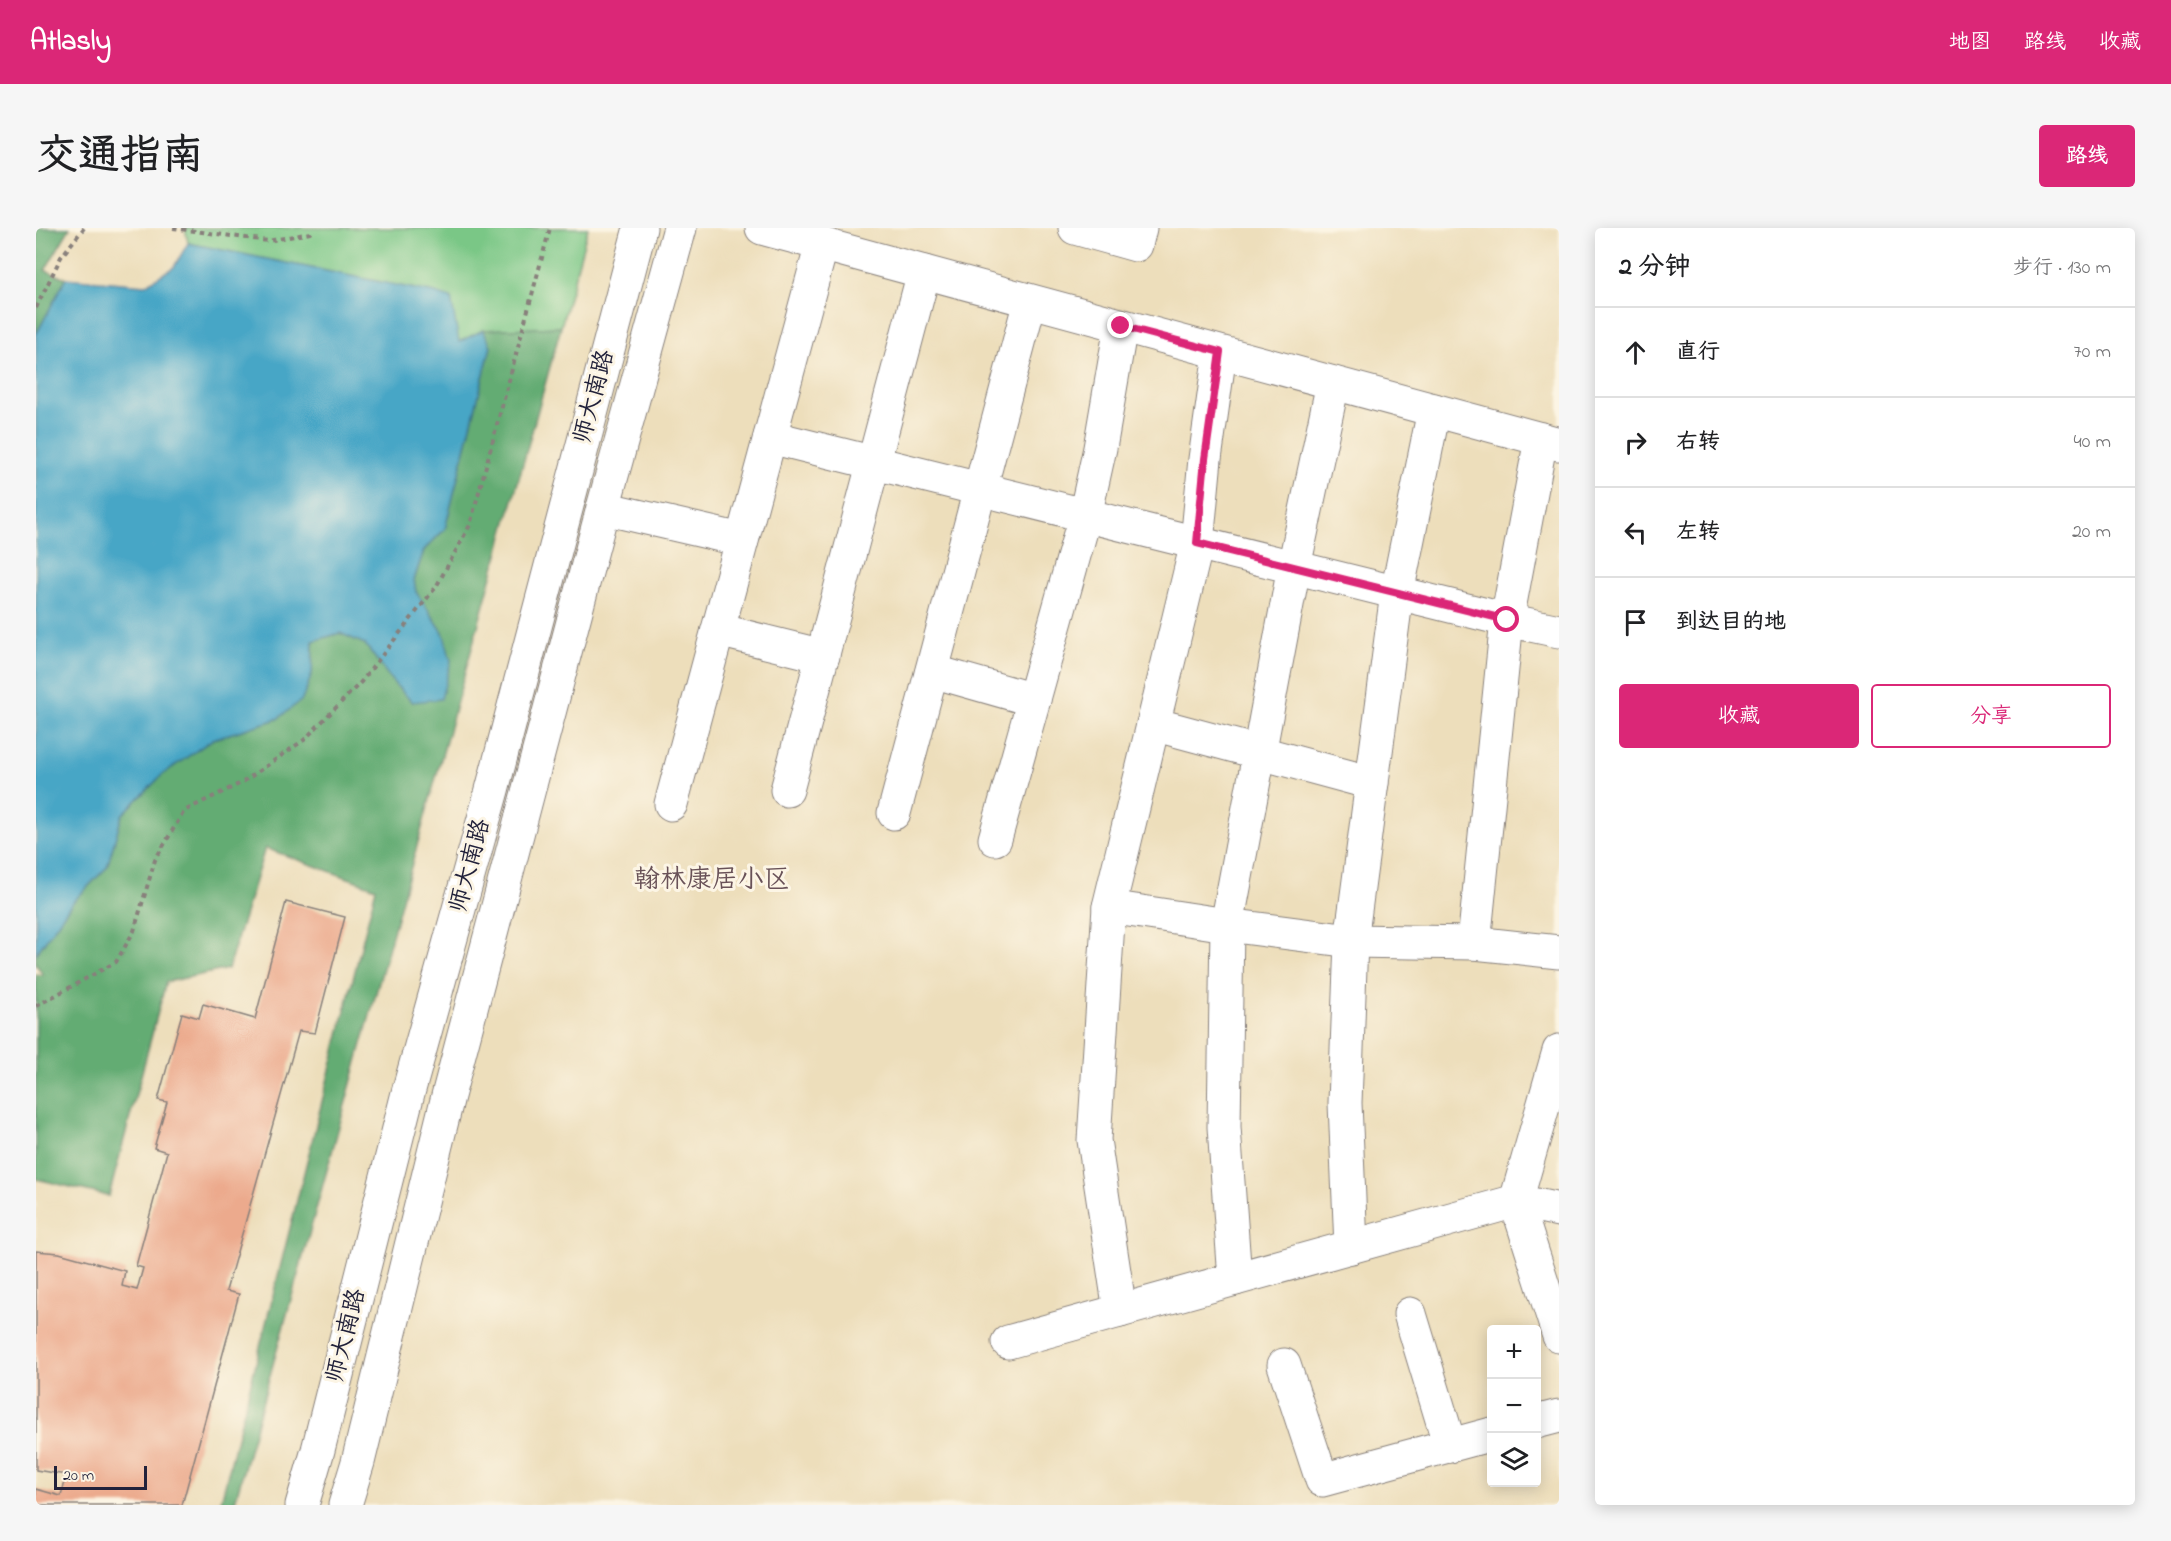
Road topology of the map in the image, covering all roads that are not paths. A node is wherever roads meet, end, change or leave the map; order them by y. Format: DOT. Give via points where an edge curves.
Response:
graph roads {
  1 [pos="640,228"];
  2 [pos="680,228"];
  3 [pos="762,228"];
  4 [pos="1075,228"];
  5 [pos="1140,228"];
  6 [pos="809,237"];
  7 [pos="924,272"];
  8 [pos="1030,301"];
  9 [pos="1121,326"];
  10 [pos="1220,352"];
  11 [pos="1333,383"];
  12 [pos="1434,410"];
  13 [pos="770,437"];
  14 [pos="1550,442"];
  15 [pos="874,463"];
  16 [pos="980,490"];
  17 [pos="603,508"];
  18 [pos="1085,516"];
  19 [pos="742,540"];
  20 [pos="1197,543"];
  21 [pos="1294,567"];
  22 [pos="1397,593"];
  23 [pos="1507,620"];
  24 [pos="718,630"];
  25 [pos="1559,632"];
  26 [pos="823,656"];
  27 [pos="932,671"];
  28 [pos="1034,700"];
  29 [pos="1153,724"];
  30 [pos="1260,752"];
  31 [pos="1372,783"];
  32 [pos="787,790"];
  33 [pos="670,804"];
  34 [pos="894,813"];
  35 [pos="995,839"];
  36 [pos="1109,906"];
  37 [pos="1227,925"];
  38 [pos="1351,941"];
  39 [pos="1474,943"];
  40 [pos="1559,952"];
  41 [pos="1559,1051"];
  42 [pos="1516,1201"];
  43 [pos="1559,1210"];
  44 [pos="1351,1246"];
  45 [pos="1234,1279"];
  46 [pos="1120,1311"];
  47 [pos="1410,1314"];
  48 [pos="1559,1336"];
  49 [pos="1008,1342"];
  50 [pos="1284,1365"];
  51 [pos="1559,1416"];
  52 [pos="1541,1421"];
  53 [pos="1487,1435"];
  54 [pos="1450,1446"];
  55 [pos="302,1505"];
  56 [pos="345,1505"];
  1 -- 55 [label="street, 师大南路"];
  2 -- 17 [label="street, 师大南路"];
  3 -- 6 [label="street"];
  4 -- 5 [label="street" via="1136,245"];
  6 -- 7 [label="street"];
  6 -- 13 [label="street"];
  7 -- 8 [label="street"];
  7 -- 15 [label="street"];
  8 -- 9 [label="street"];
  8 -- 16 [label="street"];
  9 -- 10 [label="street"];
  9 -- 18 [label="street"];
  10 -- 11 [label="street"];
  10 -- 20 [label="street"];
  11 -- 12 [label="street"];
  11 -- 21 [label="street"];
  12 -- 14 [label="street"];
  12 -- 22 [label="street"];
  13 -- 15 [label="street"];
  13 -- 19 [label="street"];
  14 -- 23 [label="street"];
  15 -- 16 [label="street"];
  15 -- 26 [label="street"];
  16 -- 18 [label="street"];
  16 -- 27 [label="street"];
  17 -- 19 [label="street"];
  17 -- 56 [label="street, 师大南路"];
  18 -- 20 [label="street"];
  18 -- 28 [label="street"];
  19 -- 24 [label="street"];
  20 -- 21 [label="street"];
  20 -- 29 [label="street"];
  21 -- 22 [label="street"];
  21 -- 30 [label="street"];
  22 -- 23 [label="street"];
  22 -- 31 [label="street"];
  23 -- 25 [label="street"];
  23 -- 39 [label="street"];
  24 -- 26 [label="street"];
  24 -- 33 [label="street"];
  26 -- 32 [label="street"];
  27 -- 28 [label="street"];
  27 -- 34 [label="street"];
  28 -- 35 [label="street"];
  29 -- 30 [label="street"];
  29 -- 36 [label="street"];
  30 -- 31 [label="street"];
  30 -- 37 [label="street"];
  31 -- 38 [label="street"];
  36 -- 37 [label="street"];
  36 -- 46 [label="street" via="1095,1140"];
  37 -- 38 [label="street"];
  37 -- 45 [label="street" via="1224,1127"];
  38 -- 39 [label="street"];
  38 -- 44 [label="street" via="1346,1103"];
  39 -- 40 [label="street"];
  41 -- 42 [label="street"];
  42 -- 43 [label="street"];
  42 -- 44 [label="street"];
  42 -- 48 [label="street"];
  44 -- 45 [label="street"];
  45 -- 46 [label="street"];
  46 -- 49 [label="street"];
  47 -- 54 [label="street"];
  50 -- 54 [label="street" via="1322,1480"];
  51 -- 52 [label="street"];
  53 -- 54 [label="street"];
}
